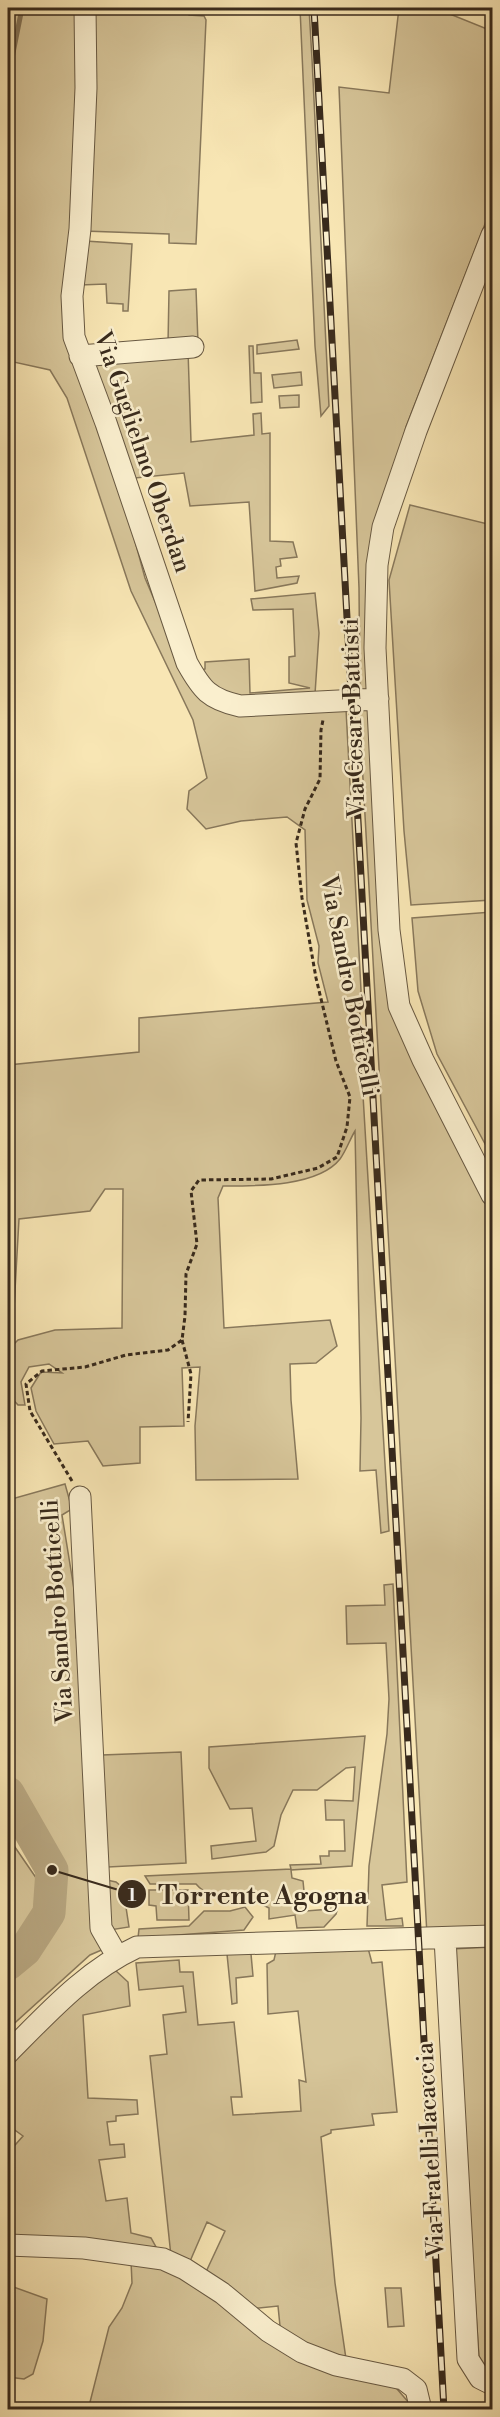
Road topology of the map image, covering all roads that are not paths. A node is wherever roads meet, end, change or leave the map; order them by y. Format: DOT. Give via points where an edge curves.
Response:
graph roads {
  1 [pos="85,8"];
  2 [pos="492,235"];
  3 [pos="193,346"];
  4 [pos="80,357"];
  5 [pos="378,699"];
  6 [pos="492,1195"];
  7 [pos="81,1497"];
  8 [pos="492,1936"];
  9 [pos="445,1938"];
  10 [pos="117,1956"];
  11 [pos="8,2054"];
  12 [pos="8,2245"];
  13 [pos="492,2384"];
  14 [pos="421,2409"];
  1 -- 4 [label="street, Via Guglielmo Oberdan" via="80,229 72,296 74,337"];
  2 -- 5 [label="street, Via Cesare Battisti" via="416,431 384,527 375,602"];
  3 -- 4 [label="street"];
  4 -- 5 [label="street, Via Guglielmo Oberdan" via="187,663 201,688 219,701 240,706"];
  5 -- 6 [label="street, Via Cesare Battisti" via="389,930 399,1006"];
  7 -- 10 [label="street, Via Sandro Botticelli" via="101,1928"];
  8 -- 9 [label="street"];
  9 -- 10 [label="street" via="137,1947"];
  9 -- 13 [label="street, Via Fratelli Iacaccia" via="468,2359 480,2378"];
  10 -- 11 [label="street" via="71,1990"];
  12 -- 14 [label="street" via="84,2248 163,2259 222,2293 268,2331 302,2352 336,2365 403,2379 416,2388"];
}
